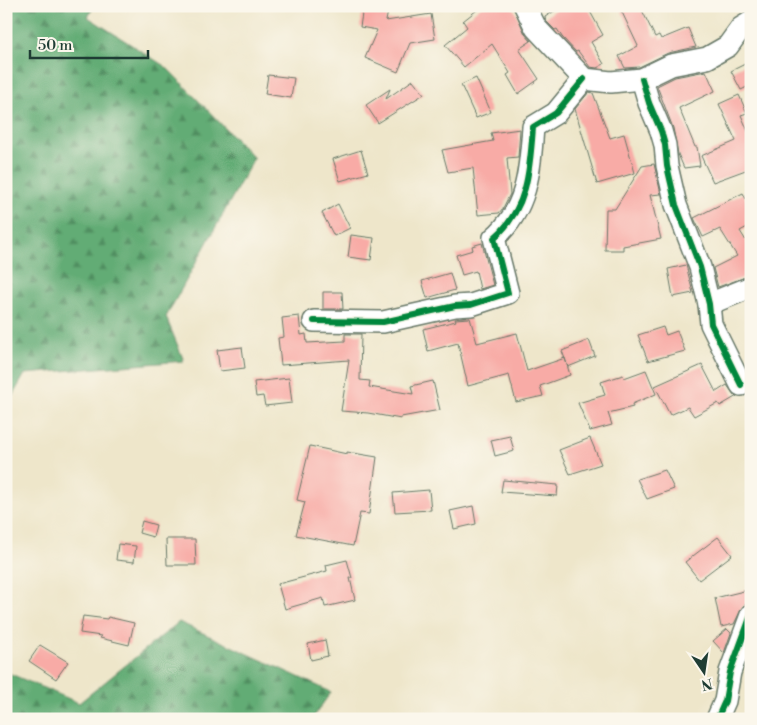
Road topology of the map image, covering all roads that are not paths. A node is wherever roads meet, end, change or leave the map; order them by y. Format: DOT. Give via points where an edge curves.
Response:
graph roads {
  1 [pos="525,6"];
  2 [pos="751,22"];
  3 [pos="584,79"];
  4 [pos="642,79"];
  5 [pos="751,287"];
  6 [pos="709,304"];
  7 [pos="314,321"];
  8 [pos="741,385"];
  9 [pos="751,615"];
  10 [pos="718,719"];
  1 -- 3 [label="street" via="536,28"];
  2 -- 4 [label="street" via="741,28 728,46 706,58 671,65"];
  3 -- 4 [label="street" via="611,82"];
  3 -- 7 [label="street" via="556,113 533,127 522,201 506,228 494,238 508,293 383,322"];
  4 -- 6 [label="street" via="661,130 676,205 700,266"];
  5 -- 6 [label="street"];
  6 -- 8 [label="street" via="711,324"];
  9 -- 10 [label="street" via="730,672"];
}
